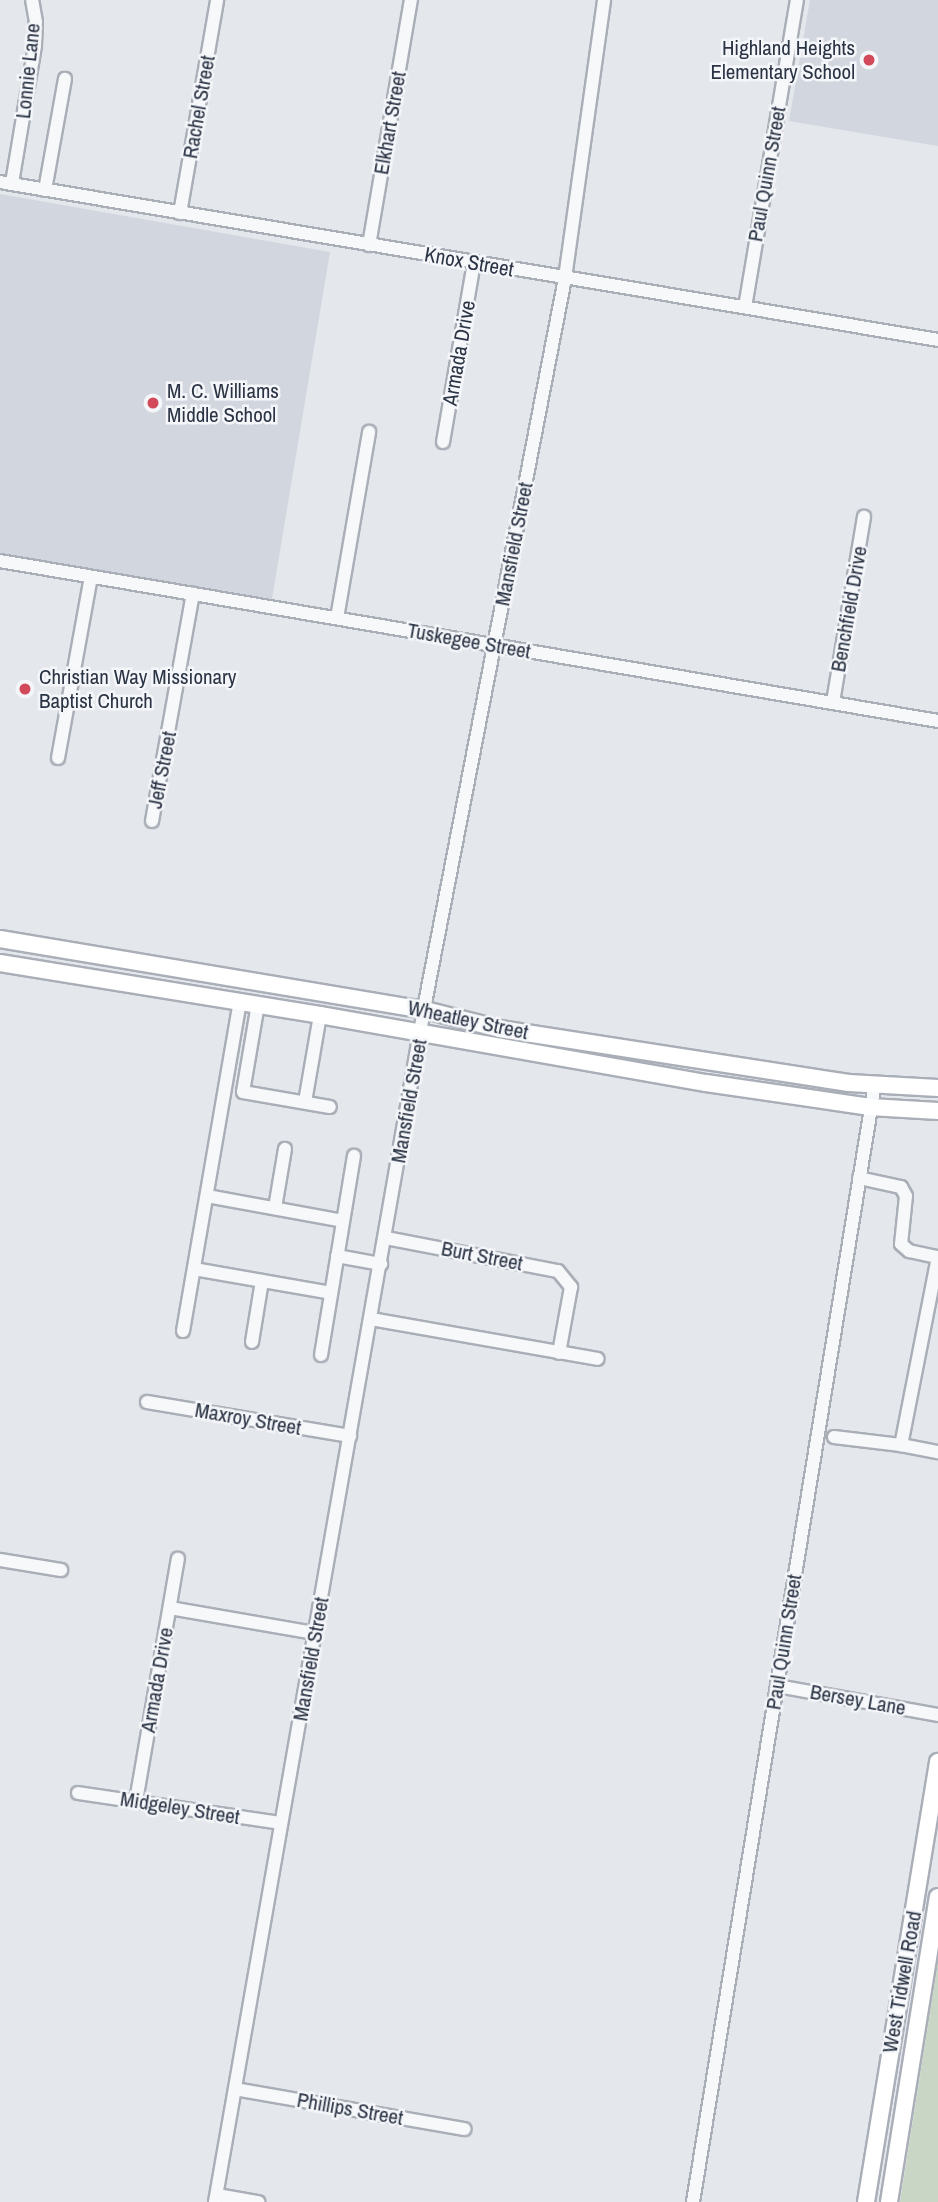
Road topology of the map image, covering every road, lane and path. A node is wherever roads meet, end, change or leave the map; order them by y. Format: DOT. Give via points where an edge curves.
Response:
graph roads {
  1 [pos="32,0"];
  2 [pos="217,0"];
  3 [pos="411,0"];
  4 [pos="604,0"];
  5 [pos="797,0"];
  6 [pos="65,79"];
  7 [pos="6,183"];
  8 [pos="45,190"];
  9 [pos="180,213"];
  10 [pos="369,245"];
  11 [pos="474,263"];
  12 [pos="565,278"];
  13 [pos="745,307"];
  14 [pos="938,340"];
  15 [pos="369,432"];
  16 [pos="443,442"];
  17 [pos="864,517"];
  18 [pos="0,561"];
  19 [pos="91,577"];
  20 [pos="193,594"];
  21 [pos="337,618"];
  22 [pos="495,645"];
  23 [pos="833,702"];
  24 [pos="938,721"];
  25 [pos="58,758"];
  26 [pos="152,821"];
  27 [pos="0,939"];
  28 [pos="110,956"];
  29 [pos="0,963"];
  30 [pos="106,981"];
  31 [pos="262,983"];
  32 [pos="240,1002"];
  33 [pos="258,1004"];
  34 [pos="425,1010"];
  35 [pos="320,1014"];
  36 [pos="420,1032"];
  37 [pos="573,1039"];
  38 [pos="570,1060"];
  39 [pos="723,1064"];
  40 [pos="875,1083"];
  41 [pos="719,1085"];
  42 [pos="938,1088"];
  43 [pos="304,1102"];
  44 [pos="330,1107"];
  45 [pos="870,1107"];
  46 [pos="938,1111"];
  47 [pos="285,1149"];
  48 [pos="354,1156"];
  49 [pos="859,1178"];
  50 [pos="207,1196"];
  51 [pos="275,1208"];
  52 [pos="343,1221"];
  53 [pos="386,1238"];
  54 [pos="337,1256"];
  55 [pos="937,1257"];
  56 [pos="381,1264"];
  57 [pos="194,1269"];
  58 [pos="262,1281"];
  59 [pos="331,1293"];
  60 [pos="371,1319"];
  61 [pos="183,1331"];
  62 [pos="252,1342"];
  63 [pos="559,1353"];
  64 [pos="321,1355"];
  65 [pos="597,1359"];
  66 [pos="147,1402"];
  67 [pos="350,1436"];
  68 [pos="834,1437"];
  69 [pos="901,1446"];
  70 [pos="938,1452"];
  71 [pos="177,1559"];
  72 [pos="0,1560"];
  73 [pos="61,1570"];
  74 [pos="170,1608"];
  75 [pos="315,1633"];
  76 [pos="777,1686"];
  77 [pos="938,1715"];
  78 [pos="938,1762"];
  79 [pos="78,1793"];
  80 [pos="136,1801"];
  81 [pos="281,1823"];
  82 [pos="931,1858"];
  83 [pos="938,1896"];
  84 [pos="235,2089"];
  85 [pos="465,2129"];
  86 [pos="877,2130"];
  87 [pos="899,2138"];
  88 [pos="216,2198"];
  89 [pos="258,2202"];
  90 [pos="693,2202"];
  91 [pos="866,2202"];
  92 [pos="889,2202"];
  1 -- 7 [label="street, Lonnie Lane" via="35,45"];
  2 -- 9 [label="street, Rachel Street"];
  3 -- 10 [label="street, Elkhart Street"];
  4 -- 12 [label="street, Mansfield Street"];
  5 -- 13 [label="street, Paul Quinn Street"];
  6 -- 8 [label="street"];
  7 -- 8 [label="street, Knox Street"];
  8 -- 9 [label="street, Knox Street"];
  9 -- 10 [label="street, Knox Street"];
  10 -- 11 [label="street, Knox Street"];
  11 -- 12 [label="street, Knox Street"];
  11 -- 16 [label="street, Armada Drive"];
  12 -- 13 [label="street, Knox Street"];
  12 -- 22 [label="street, Mansfield Street"];
  13 -- 14 [label="street, Knox Street"];
  15 -- 21 [label="street"];
  17 -- 23 [label="street, Benchfield Drive"];
  18 -- 19 [label="street, Tuskegee Street"];
  19 -- 20 [label="street, Tuskegee Street"];
  19 -- 25 [label="street"];
  20 -- 21 [label="street, Tuskegee Street"];
  20 -- 26 [label="street, Jeff Street"];
  21 -- 22 [label="street, Tuskegee Street"];
  22 -- 23 [label="street, Tuskegee Street"];
  22 -- 34 [label="street, Mansfield Street"];
  23 -- 24 [label="street, Tuskegee Street"];
  27 -- 28 [label="main road, Wheatley Street"];
  28 -- 30 [label="main road"];
  28 -- 31 [label="main road, Wheatley Street"];
  29 -- 30 [label="main road, Wheatley Street"];
  30 -- 32 [label="main road, Wheatley Street"];
  31 -- 33 [label="main road"];
  31 -- 34 [label="main road, Wheatley Street"];
  32 -- 33 [label="main road, Wheatley Street"];
  32 -- 50 [label="street"];
  33 -- 35 [label="main road, Wheatley Street"];
  33 -- 43 [label="street" via="243,1092"];
  34 -- 36 [label="street, Mansfield Street"];
  34 -- 37 [label="main road, Wheatley Street" via="500,1029"];
  35 -- 36 [label="main road, Wheatley Street"];
  35 -- 43 [label="street"];
  36 -- 38 [label="main road, Wheatley Street"];
  36 -- 53 [label="street, Mansfield Street"];
  37 -- 38 [label="main road"];
  37 -- 39 [label="main road, Wheatley Street"];
  38 -- 41 [label="main road, Wheatley Street"];
  39 -- 40 [label="main road, Wheatley Street"];
  39 -- 41 [label="main road"];
  40 -- 42 [label="main road, Wheatley Street"];
  40 -- 45 [label="street, Paul Quinn Street"];
  41 -- 45 [label="main road, Wheatley Street"];
  43 -- 44 [label="street"];
  45 -- 46 [label="main road, Wheatley Street"];
  45 -- 49 [label="street, Paul Quinn Street"];
  47 -- 51 [label="street"];
  48 -- 52 [label="street"];
  49 -- 55 [label="street" via="901,1187 906,1196 901,1244 909,1251"];
  49 -- 76 [label="street, Paul Quinn Street"];
  50 -- 51 [label="street"];
  50 -- 57 [label="street"];
  51 -- 52 [label="street"];
  52 -- 54 [label="street"];
  53 -- 56 [label="street, Mansfield Street"];
  53 -- 63 [label="street, Burt Street" via="558,1271 571,1287"];
  54 -- 56 [label="street"];
  54 -- 59 [label="street"];
  55 -- 69 [label="street"];
  56 -- 60 [label="street, Mansfield Street"];
  57 -- 58 [label="street"];
  57 -- 61 [label="street"];
  58 -- 59 [label="street"];
  58 -- 62 [label="street"];
  59 -- 64 [label="street"];
  60 -- 63 [label="street"];
  60 -- 67 [label="street, Mansfield Street"];
  63 -- 65 [label="street"];
  66 -- 67 [label="street, Maxroy Street"];
  67 -- 75 [label="street, Mansfield Street"];
  68 -- 69 [label="street"];
  69 -- 70 [label="street"];
  71 -- 74 [label="street, Armada Drive"];
  72 -- 73 [label="street"];
  74 -- 75 [label="street"];
  74 -- 80 [label="street, Armada Drive"];
  75 -- 81 [label="street, Mansfield Street"];
  76 -- 77 [label="street, Bersey Lane"];
  76 -- 90 [label="street, Paul Quinn Street"];
  78 -- 82 [label="main road, West Tidwell Road"];
  79 -- 80 [label="street, Midgeley Street"];
  80 -- 81 [label="street, Midgeley Street"];
  81 -- 84 [label="street, Mansfield Street"];
  82 -- 86 [label="main road, West Tidwell Road"];
  83 -- 87 [label="main road, West Tidwell Road"];
  84 -- 85 [label="street, Phillips Street"];
  84 -- 88 [label="street, Mansfield Street"];
  86 -- 87 [label="main road"];
  86 -- 91 [label="main road, West Tidwell Road"];
  87 -- 92 [label="main road, West Tidwell Road"];
  88 -- 89 [label="street"];
}
